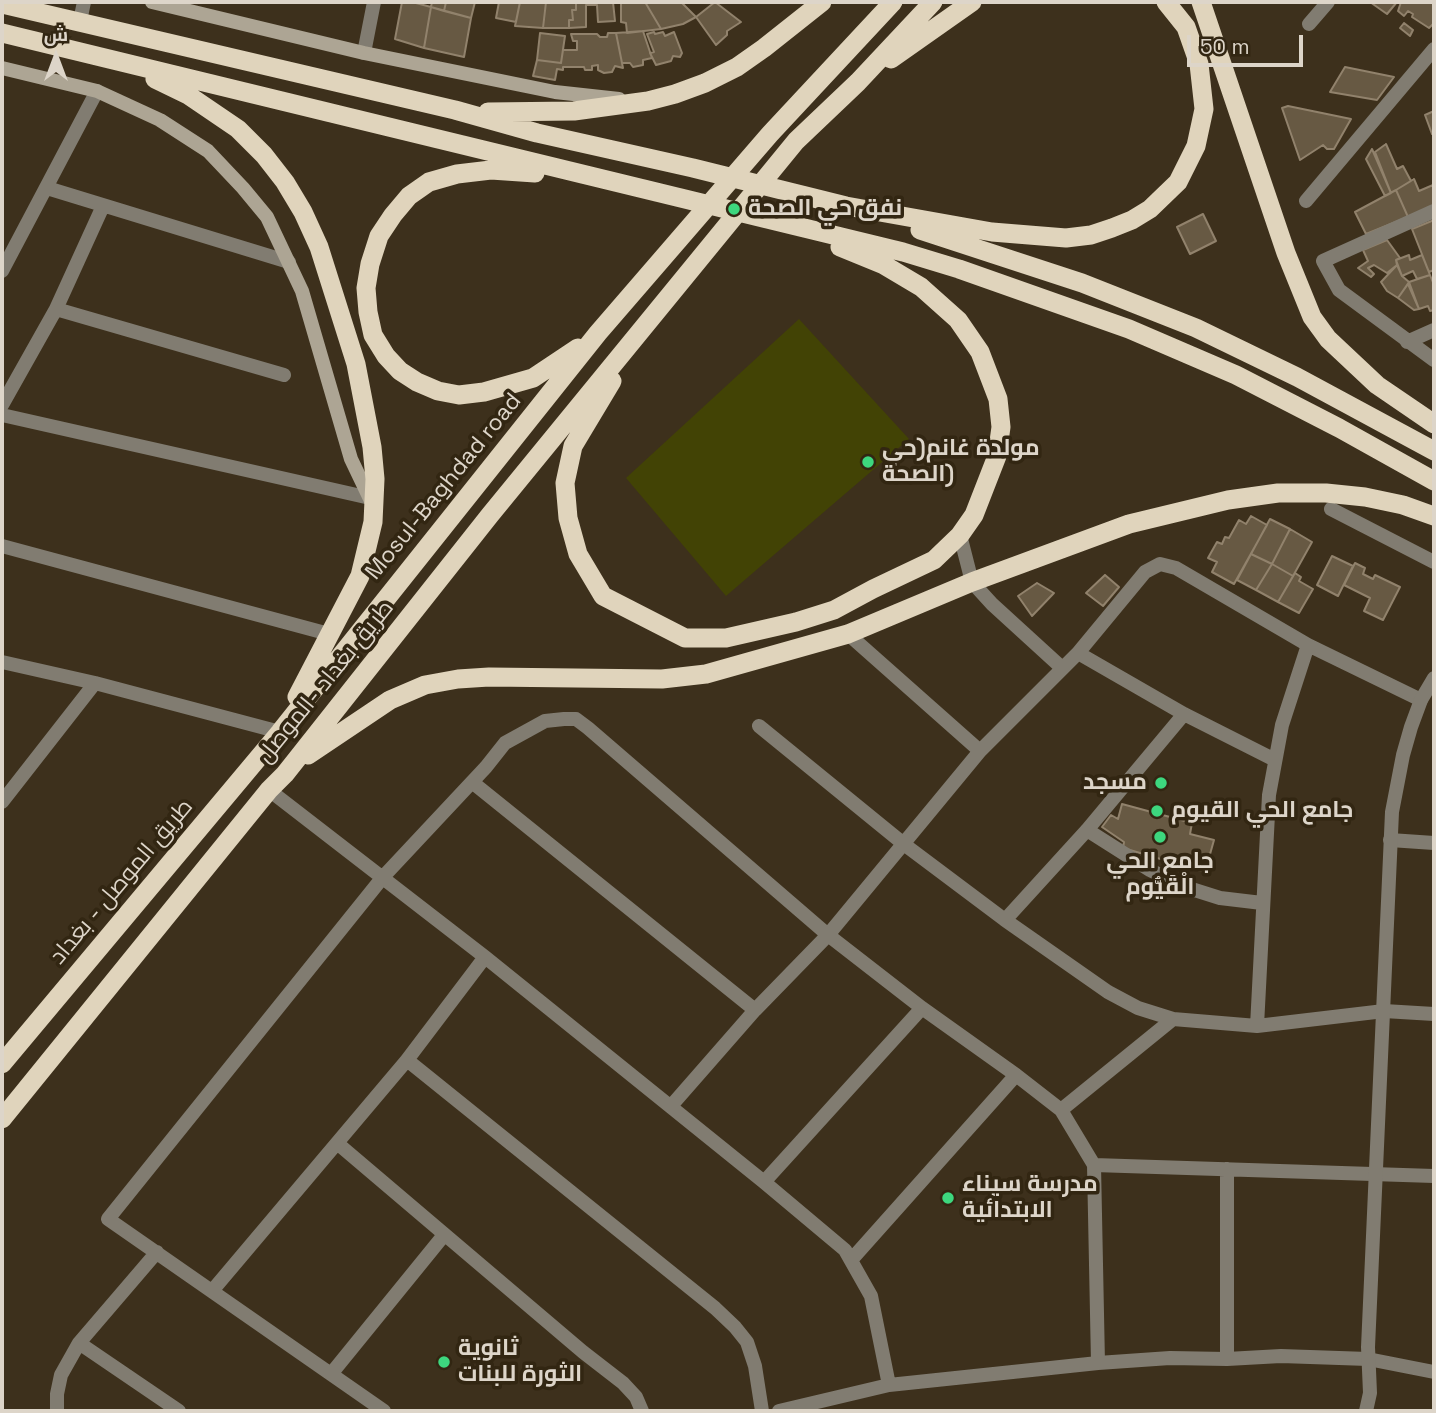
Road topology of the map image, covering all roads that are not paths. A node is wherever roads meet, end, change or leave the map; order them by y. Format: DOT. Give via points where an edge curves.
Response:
graph roads {
  1 [pos="152,2"];
  2 [pos="374,2"];
  3 [pos="822,2"];
  4 [pos="893,2"];
  5 [pos="933,2"];
  6 [pos="972,2"];
  7 [pos="1166,2"];
  8 [pos="1201,2"];
  9 [pos="1328,2"];
  10 [pos="2,4"];
  11 [pos="82,11"];
  12 [pos="1309,24"];
  13 [pos="2,33"];
  14 [pos="1434,49"];
  15 [pos="364,53"];
  16 [pos="106,59"];
  17 [pos="2,68"];
  18 [pos="858,82"];
  19 [pos="97,91"];
  20 [pos="648,101"];
  21 [pos="455,110"];
  22 [pos="608,181"];
  23 [pos="47,188"];
  24 [pos="1306,201"];
  25 [pos="103,206"];
  26 [pos="846,206"];
  27 [pos="1434,211"];
  28 [pos="777,222"];
  29 [pos="289,262"];
  30 [pos="2,271"];
  31 [pos="56,309"];
  32 [pos="646,324"];
  33 [pos="1434,330"];
  34 [pos="598,333"];
  35 [pos="1407,342"];
  36 [pos="1434,360"];
  37 [pos="284,375"];
  38 [pos="2,405"];
  39 [pos="2,415"];
  40 [pos="1434,424"];
  41 [pos="1434,451"];
  42 [pos="1434,481"];
  43 [pos="372,505"];
  44 [pos="1331,509"];
  45 [pos="1434,516"];
  46 [pos="960,535"];
  47 [pos="2,546"];
  48 [pos="1434,562"];
  49 [pos="972,582"];
  50 [pos="329,634"];
  51 [pos="848,634"];
  52 [pos="1308,645"];
  53 [pos="1078,653"];
  54 [pos="2,662"];
  55 [pos="1061,667"];
  56 [pos="1434,678"];
  57 [pos="95,683"];
  58 [pos="1421,700"];
  59 [pos="1184,714"];
  60 [pos="759,726"];
  61 [pos="280,732"];
  62 [pos="980,751"];
  63 [pos="1275,760"];
  64 [pos="285,774"];
  65 [pos="472,782"];
  66 [pos="269,790"];
  67 [pos="2,802"];
  68 [pos="1087,830"];
  69 [pos="1390,840"];
  70 [pos="1434,843"];
  71 [pos="905,845"];
  72 [pos="383,877"];
  73 [pos="1262,903"];
  74 [pos="1005,920"];
  75 [pos="828,935"];
  76 [pos="485,957"];
  77 [pos="922,1008"];
  78 [pos="755,1010"];
  79 [pos="1384,1011"];
  80 [pos="1434,1014"];
  81 [pos="1172,1019"];
  82 [pos="1256,1027"];
  83 [pos="407,1060"];
  84 [pos="2,1064"];
  85 [pos="1016,1075"];
  86 [pos="671,1106"];
  87 [pos="1061,1110"];
  88 [pos="2,1119"];
  89 [pos="337,1143"];
  90 [pos="1094,1165"];
  91 [pos="1227,1170"];
  92 [pos="1376,1174"];
  93 [pos="1434,1176"];
  94 [pos="764,1182"];
  95 [pos="444,1235"];
  96 [pos="157,1252"];
  97 [pos="852,1259"];
  98 [pos="212,1291"];
  99 [pos="79,1343"];
  100 [pos="1227,1359"];
  101 [pos="1368,1359"];
  102 [pos="1098,1363"];
  103 [pos="1434,1371"];
  104 [pos="331,1374"];
  105 [pos="889,1385"];
  106 [pos="57,1411"];
  107 [pos="179,1411"];
  108 [pos="384,1411"];
  109 [pos="642,1411"];
  110 [pos="762,1411"];
  111 [pos="779,1411"];
  112 [pos="1366,1411"];
  1 -- 15 [label="main road"];
  2 -- 15 [label="street"];
  3 -- 20 [label="highway" via="737,67 705,83"];
  4 -- 34 [label="highway, Mosul-Baghdad road"];
  5 -- 18 [label="highway"];
  6 -- 18 [label="highway"];
  7 -- 26 [label="highway" via="1195,46 1204,109 1188,164 1166,196 1141,215 1091,235 1066,238 992,232"];
  8 -- 40 [label="highway" via="1312,317 1328,339 1377,385"];
  9 -- 12 [label="street"];
  10 -- 11 [label="highway"];
  11 -- 21 [label="highway"];
  13 -- 16 [label="highway"];
  14 -- 24 [label="street"];
  15 -- 20 [label="main road" via="555,92"];
  16 -- 22 [label="highway"];
  16 -- 43 [label="highway" via="178,90 215,112 264,155 303,212 331,279 356,364 372,447"];
  17 -- 19 [label="main road"];
  18 -- 32 [label="highway, طريق بغداد -الموصل" via="796,141"];
  19 -- 23 [label="street"];
  19 -- 29 [label="main road" via="160,120 208,151 267,217"];
  20 -- 21 [label="highway" via="574,111"];
  21 -- 26 [label="highway"];
  22 -- 28 [label="highway"];
  22 -- 34 [label="highway" via="491,170 429,182 409,196 379,236 366,288 373,335 386,356 416,382 438,391 459,395 484,392 533,378"];
  23 -- 25 [label="street"];
  23 -- 30 [label="street"];
  25 -- 29 [label="street"];
  25 -- 31 [label="street"];
  26 -- 41 [label="highway" via="1082,283 1196,328"];
  27 -- 35 [label="street" via="1323,261 1339,290"];
  28 -- 42 [label="highway" via="959,269 1129,330 1246,380"];
  28 -- 46 [label="highway" via="884,265 921,287 958,320 979,352 998,399 1001,427 997,456 974,515"];
  29 -- 43 [label="main road" via="302,290 351,459"];
  31 -- 37 [label="street"];
  31 -- 38 [label="street"];
  32 -- 46 [label="highway" via="573,446 565,483 578,554 603,596 685,638 726,638 834,610 934,560"];
  32 -- 64 [label="highway, طريق بغداد -الموصل"];
  33 -- 35 [label="street"];
  34 -- 61 [label="highway, Mosul-Baghdad road"];
  35 -- 36 [label="street"];
  39 -- 43 [label="street"];
  43 -- 50 [label="highway" via="360,576"];
  44 -- 48 [label="street"];
  45 -- 49 [label="highway" via="1378,500 1326,493 1228,499 1129,524"];
  46 -- 49 [label="street"];
  47 -- 50 [label="street"];
  49 -- 51 [label="highway"];
  49 -- 55 [label="street"];
  50 -- 61 [label="highway"];
  51 -- 62 [label="street"];
  51 -- 64 [label="highway" via="706,674 648,680 489,677 425,685 390,700"];
  52 -- 53 [label="street" via="1176,568 1160,564 1145,572"];
  52 -- 58 [label="street"];
  52 -- 63 [label="street"];
  53 -- 55 [label="street"];
  53 -- 59 [label="street"];
  54 -- 57 [label="street"];
  55 -- 62 [label="street"];
  56 -- 58 [label="street"];
  57 -- 61 [label="street"];
  57 -- 67 [label="street"];
  58 -- 69 [label="street" via="1399,774"];
  59 -- 63 [label="street"];
  59 -- 68 [label="street"];
  60 -- 71 [label="street"];
  61 -- 84 [label="highway, طريق الموصل - بغداد"];
  62 -- 71 [label="street"];
  63 -- 73 [label="street"];
  64 -- 66 [label="highway, طريق بغداد -الموصل"];
  65 -- 72 [label="street"];
  65 -- 75 [label="street" via="505,743 545,721 576,719"];
  65 -- 78 [label="street"];
  66 -- 72 [label="street"];
  66 -- 88 [label="highway, طريق بغداد -الموصل"];
  68 -- 73 [label="street" via="1182,886 1220,898"];
  68 -- 74 [label="street"];
  69 -- 70 [label="street"];
  69 -- 79 [label="street"];
  71 -- 74 [label="street"];
  71 -- 75 [label="street"];
  72 -- 76 [label="street"];
  72 -- 96 [label="street" via="108,1219"];
  73 -- 82 [label="street"];
  74 -- 81 [label="street" via="1108,992"];
  75 -- 77 [label="street"];
  75 -- 78 [label="street"];
  76 -- 83 [label="street"];
  76 -- 86 [label="street"];
  77 -- 85 [label="street"];
  77 -- 94 [label="street"];
  78 -- 86 [label="street"];
  79 -- 80 [label="street"];
  79 -- 82 [label="street"];
  79 -- 92 [label="street"];
  81 -- 82 [label="street"];
  81 -- 87 [label="street"];
  83 -- 89 [label="street"];
  83 -- 110 [label="street" via="736,1327 755,1366"];
  85 -- 87 [label="street"];
  85 -- 97 [label="street"];
  86 -- 94 [label="street"];
  87 -- 90 [label="street"];
  89 -- 95 [label="street"];
  89 -- 98 [label="street"];
  90 -- 91 [label="street"];
  90 -- 102 [label="street"];
  91 -- 92 [label="street"];
  91 -- 100 [label="street"];
  92 -- 93 [label="street"];
  92 -- 101 [label="street"];
  94 -- 97 [label="street"];
  95 -- 104 [label="street"];
  95 -- 109 [label="street" via="623,1383"];
  96 -- 98 [label="street"];
  96 -- 99 [label="street"];
  97 -- 105 [label="street" via="870,1296"];
  98 -- 104 [label="street"];
  99 -- 106 [label="street" via="61,1375"];
  99 -- 107 [label="street"];
  100 -- 101 [label="street"];
  100 -- 102 [label="street"];
  101 -- 103 [label="street"];
  101 -- 112 [label="street"];
  102 -- 105 [label="street"];
  104 -- 108 [label="street"];
  105 -- 111 [label="street"];
}
